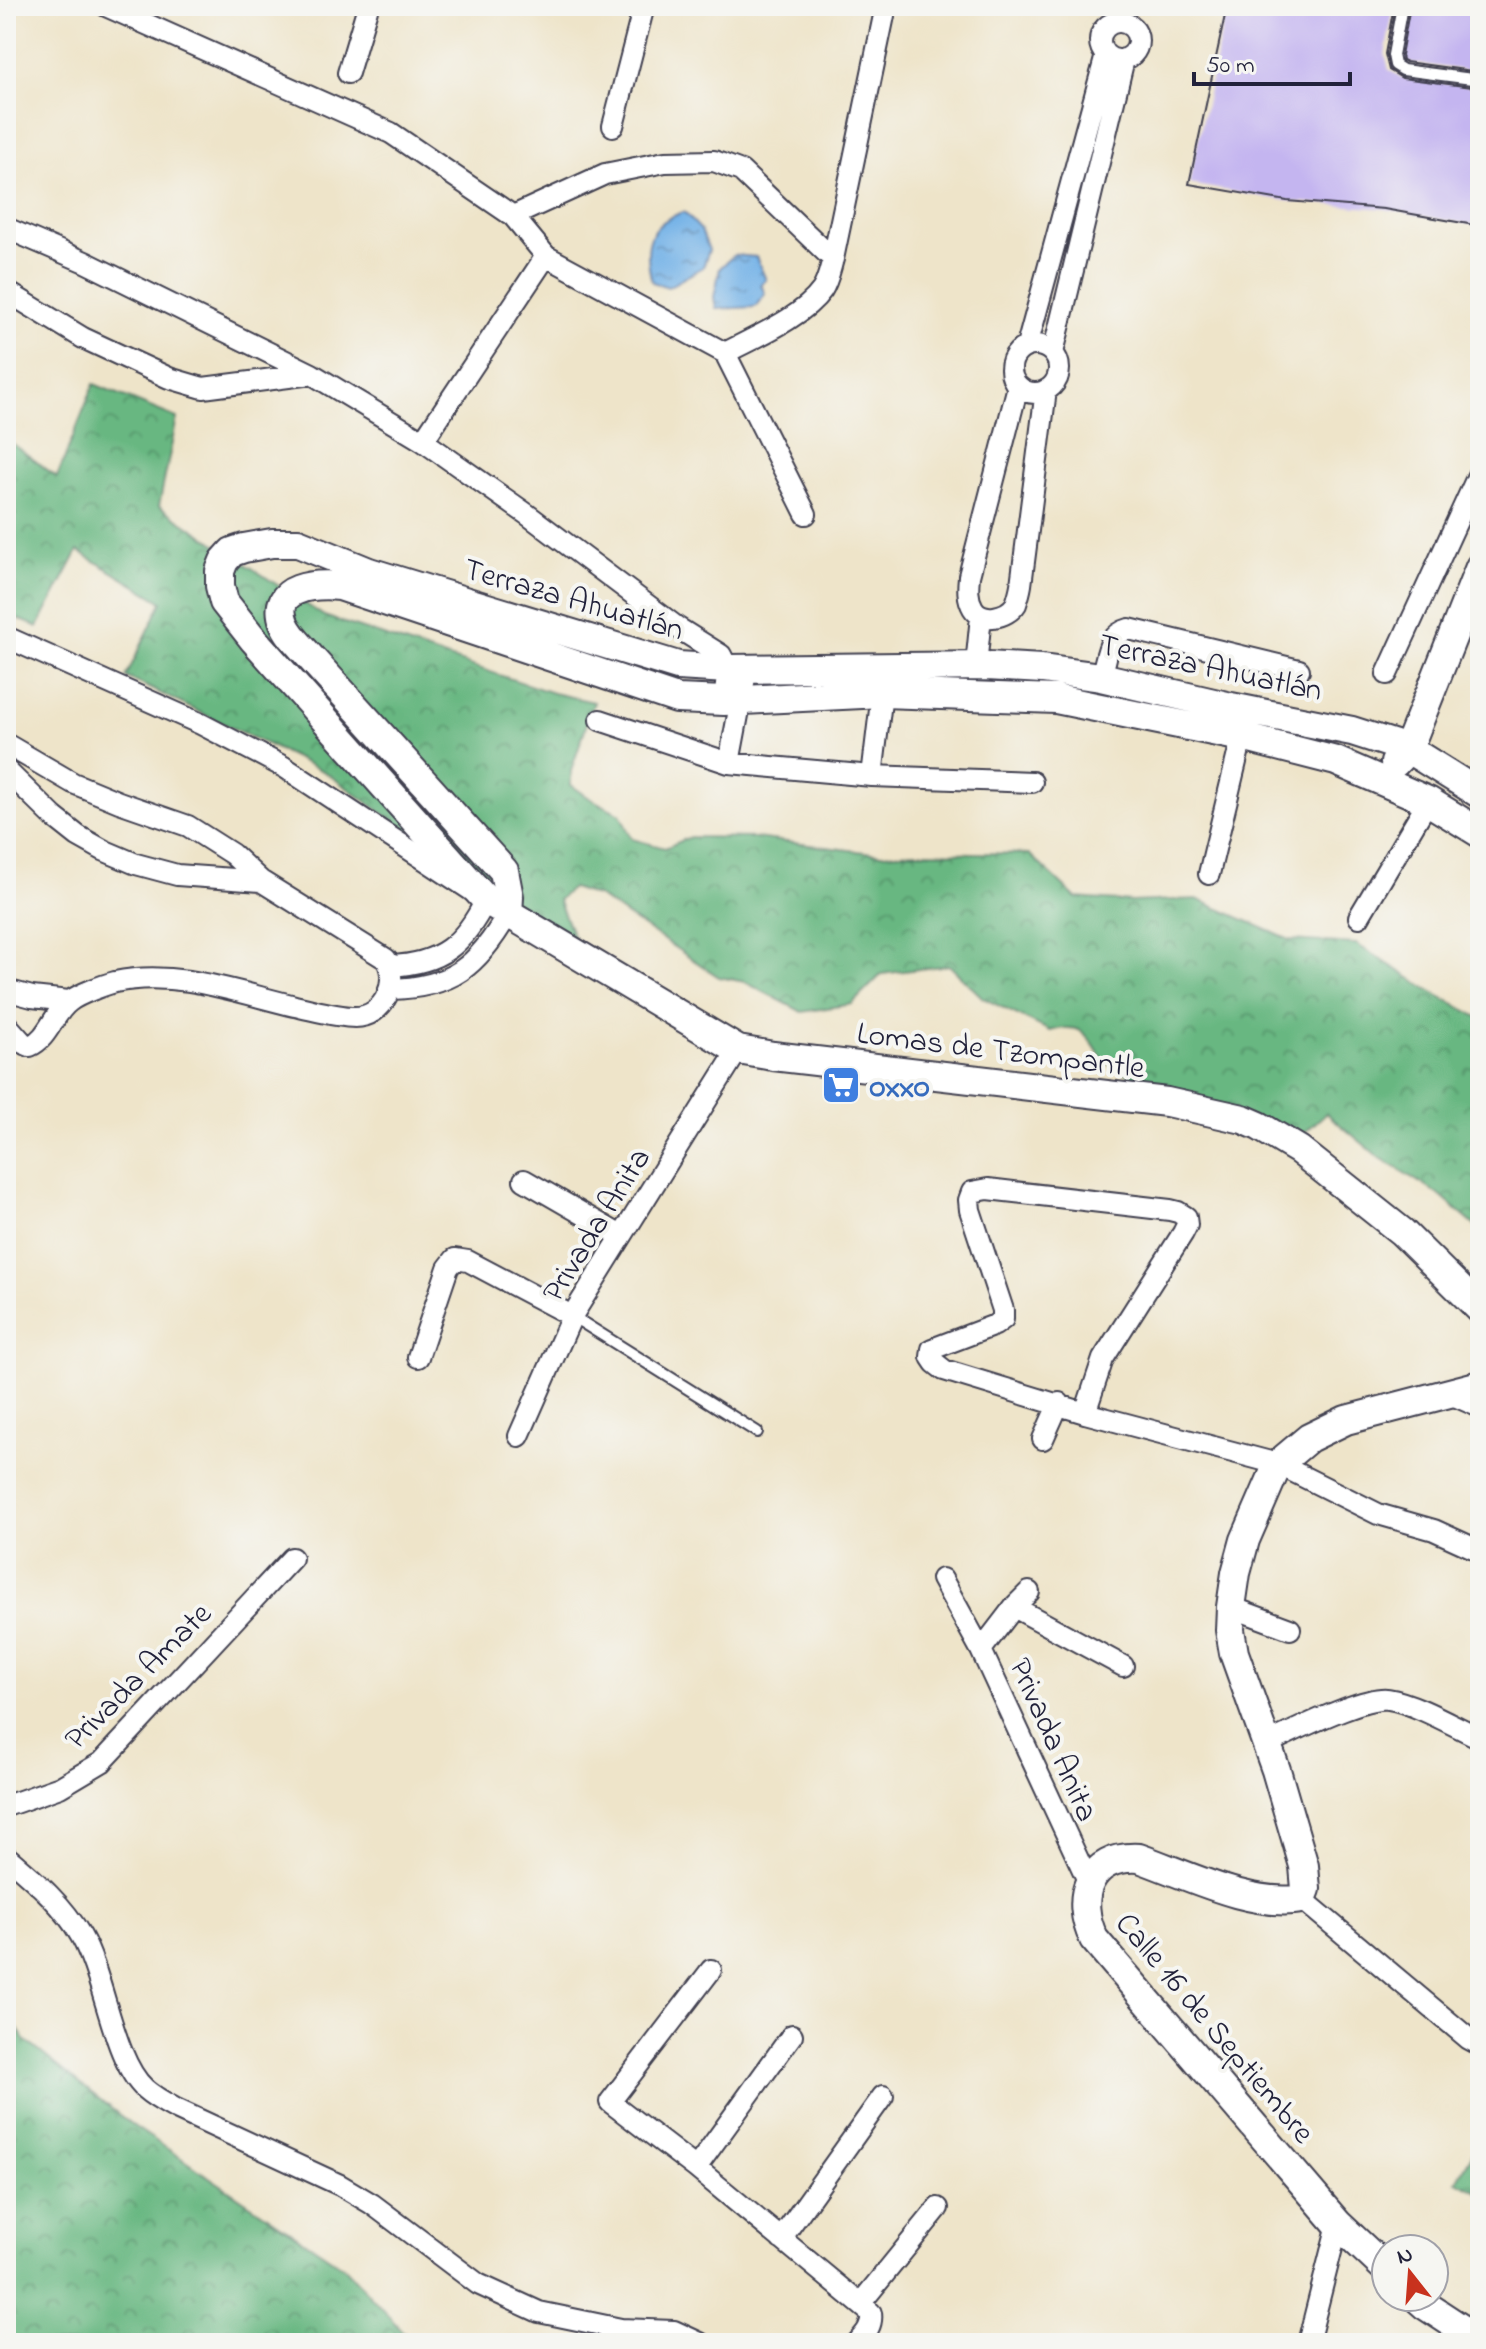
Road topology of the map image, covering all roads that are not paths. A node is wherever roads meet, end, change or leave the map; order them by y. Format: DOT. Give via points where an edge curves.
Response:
graph roads {
  1 [pos="106,6"];
  2 [pos="368,6"];
  3 [pos="644,6"];
  4 [pos="886,6"];
  5 [pos="1402,6"];
  6 [pos="1125,14"];
  7 [pos="1115,57"];
  8 [pos="348,73"];
  9 [pos="1480,80"];
  10 [pos="613,126"];
  11 [pos="513,216"];
  12 [pos="6,228"];
  13 [pos="546,256"];
  14 [pos="833,259"];
  15 [pos="6,291"];
  16 [pos="1027,346"];
  17 [pos="725,353"];
  18 [pos="1053,353"];
  19 [pos="312,374"];
  20 [pos="1018,386"];
  21 [pos="1046,390"];
  22 [pos="423,441"];
  23 [pos="1480,471"];
  24 [pos="806,514"];
  25 [pos="1480,567"];
  26 [pos="987,617"];
  27 [pos="6,637"];
  28 [pos="982,666"];
  29 [pos="738,668"];
  30 [pos="1299,670"];
  31 [pos="1387,674"];
  32 [pos="1101,677"];
  33 [pos="882,693"];
  34 [pos="732,701"];
  35 [pos="600,720"];
  36 [pos="1352,731"];
  37 [pos="1242,737"];
  38 [pos="6,744"];
  39 [pos="1408,749"];
  40 [pos="1336,761"];
  41 [pos="729,763"];
  42 [pos="6,770"];
  43 [pos="872,776"];
  44 [pos="1374,776"];
  45 [pos="1032,782"];
  46 [pos="1480,794"];
  47 [pos="1428,801"];
  48 [pos="1480,833"];
  49 [pos="1209,874"];
  50 [pos="261,881"];
  51 [pos="497,907"];
  52 [pos="1359,917"];
  53 [pos="390,979"];
  54 [pos="6,990"];
  55 [pos="69,1001"];
  56 [pos="6,1024"];
  57 [pos="738,1050"];
  58 [pos="524,1180"];
  59 [pos="621,1236"];
  60 [pos="1480,1309"];
  61 [pos="572,1316"];
  62 [pos="418,1357"];
  63 [pos="1480,1385"];
  64 [pos="1448,1393"];
  65 [pos="1059,1403"];
  66 [pos="1480,1407"];
  67 [pos="1085,1413"];
  68 [pos="757,1432"];
  69 [pos="519,1436"];
  70 [pos="1043,1439"];
  71 [pos="1278,1464"];
  72 [pos="1480,1551"];
  73 [pos="292,1558"];
  74 [pos="942,1579"];
  75 [pos="1029,1592"];
  76 [pos="1014,1607"];
  77 [pos="1231,1607"];
  78 [pos="1290,1629"];
  79 [pos="981,1650"];
  80 [pos="1123,1666"];
  81 [pos="1480,1738"];
  82 [pos="1265,1744"];
  83 [pos="6,1806"];
  84 [pos="6,1856"];
  85 [pos="1089,1883"];
  86 [pos="1302,1899"];
  87 [pos="711,1970"];
  88 [pos="792,2035"];
  89 [pos="1480,2045"];
  90 [pos="883,2096"];
  91 [pos="696,2168"];
  92 [pos="938,2208"];
  93 [pos="1338,2224"];
  94 [pos="781,2239"];
  95 [pos="1370,2254"];
  96 [pos="860,2304"];
  97 [pos="1437,2313"];
  98 [pos="1480,2341"];
  99 [pos="700,2343"];
  100 [pos="857,2343"];
  101 [pos="1308,2343"];
  1 -- 11 [label="street" via="391,133"];
  2 -- 8 [label="street"];
  3 -- 10 [label="street"];
  4 -- 14 [label="street"];
  5 -- 9 [label="lane" via="1395,65"];
  6 -- 7 [label="street" via="1138,40 1134,51"];
  6 -- 7 [label="street" via="1102,32 1100,44"];
  7 -- 16 [label="street"];
  7 -- 18 [label="street"];
  11 -- 13 [label="street"];
  11 -- 14 [label="street" via="605,174 665,162 714,161 741,171"];
  12 -- 19 [label="street"];
  13 -- 17 [label="street"];
  13 -- 22 [label="street"];
  14 -- 17 [label="street" via="824,287 812,302"];
  15 -- 19 [label="street" via="83,338 203,388"];
  16 -- 18 [label="street" via="1041,345"];
  16 -- 20 [label="street" via="1012,363"];
  17 -- 24 [label="street"];
  18 -- 21 [label="street" via="1059,373"];
  19 -- 22 [label="street"];
  20 -- 21 [label="street" via="1031,393"];
  20 -- 26 [label="street" via="969,576 974,611"];
  21 -- 26 [label="street" via="1021,585 1008,611"];
  22 -- 29 [label="street"];
  23 -- 31 [label="street"];
  25 -- 39 [label="street"];
  26 -- 28 [label="street"];
  27 -- 51 [label="street" via="284,767"];
  28 -- 29 [label="street, Terraza Ahuatlán"];
  28 -- 32 [label="street, Terraza Ahuatlán"];
  29 -- 34 [label="street"];
  29 -- 51 [label="street, Terraza Ahuatlán" via="678,666 369,572 298,543 232,552 220,571 224,602"];
  30 -- 32 [label="street" via="1129,629 1112,639"];
  32 -- 36 [label="street, Terraza Ahuatlán"];
  33 -- 34 [label="street, Terraza Ahuatlán"];
  33 -- 37 [label="street, Terraza Ahuatlán" via="1056,699"];
  33 -- 43 [label="street"];
  34 -- 41 [label="street"];
  34 -- 51 [label="street, Terraza Ahuatlán" via="677,699 340,586 306,586 288,595 282,615 291,635 504,871 509,897"];
  35 -- 41 [label="street"];
  36 -- 39 [label="street, Terraza Ahuatlán"];
  36 -- 40 [label="street"];
  37 -- 40 [label="street, Terraza Ahuatlán"];
  37 -- 49 [label="street"];
  38 -- 50 [label="street" via="73,783 188,826 232,854"];
  39 -- 44 [label="street"];
  39 -- 46 [label="street, Terraza Ahuatlán"];
  40 -- 44 [label="street, Terraza Ahuatlán"];
  41 -- 43 [label="street"];
  42 -- 50 [label="street" via="78,836 114,855 177,875"];
  43 -- 45 [label="street"];
  44 -- 47 [label="street, Terraza Ahuatlán"];
  47 -- 48 [label="street, Terraza Ahuatlán"];
  47 -- 52 [label="street"];
  50 -- 53 [label="street" via="386,959"];
  51 -- 53 [label="street" via="491,943 457,974 413,989"];
  51 -- 57 [label="street, Lomas de Tzompantle"];
  53 -- 55 [label="street" via="378,1007 357,1018 164,978 110,983"];
  54 -- 55 [label="street"];
  55 -- 56 [label="street" via="39,1042 30,1046"];
  57 -- 59 [label="street, Privada Anita"];
  57 -- 60 [label="street, Lomas de Tzompantle" via="1167,1102 1243,1119 1299,1150 1391,1223"];
  58 -- 59 [label="street"];
  59 -- 61 [label="street, Privada Anita"];
  61 -- 62 [label="street" via="455,1259"];
  61 -- 68 [label="lane"];
  61 -- 69 [label="street, Privada Anita"];
  63 -- 64 [label="street"];
  64 -- 66 [label="street"];
  64 -- 71 [label="street" via="1346,1420 1309,1438"];
  65 -- 67 [label="street"];
  65 -- 67 [label="street" via="944,1370 931,1357 939,1345 1003,1319 970,1210 972,1192 1034,1194 1170,1210 1186,1217 1183,1233 1103,1359"];
  65 -- 70 [label="street"];
  67 -- 71 [label="street"];
  71 -- 72 [label="street" via="1378,1514 1434,1530"];
  71 -- 77 [label="street" via="1245,1540"];
  73 -- 83 [label="street, Privada Amate" via="102,1762 60,1787"];
  74 -- 79 [label="street, Privada Anita"];
  75 -- 76 [label="street"];
  76 -- 79 [label="street"];
  76 -- 80 [label="street"];
  77 -- 78 [label="street"];
  77 -- 82 [label="street" via="1234,1653"];
  79 -- 85 [label="street, Privada Anita"];
  81 -- 82 [label="street" via="1385,1698"];
  82 -- 86 [label="street" via="1304,1866"];
  84 -- 99 [label="street" via="52,1897 81,1936 130,2072 143,2088 176,2109 340,2185 478,2284 539,2312 621,2329 674,2331"];
  85 -- 86 [label="street, Calle 16 de Septiembre" via="1110,1862 1139,1858 1250,1898"];
  85 -- 93 [label="street, Calle 16 de Septiembre" via="1084,1910 1094,1939"];
  86 -- 89 [label="street"];
  87 -- 91 [label="street" via="610,2102"];
  88 -- 91 [label="street"];
  90 -- 94 [label="street"];
  91 -- 94 [label="street"];
  92 -- 96 [label="street"];
  93 -- 95 [label="street, Calle 16 de Septiembre"];
  93 -- 101 [label="street"];
  94 -- 96 [label="street"];
  96 -- 100 [label="street" via="872,2320"];
  97 -- 98 [label="street"];
}
